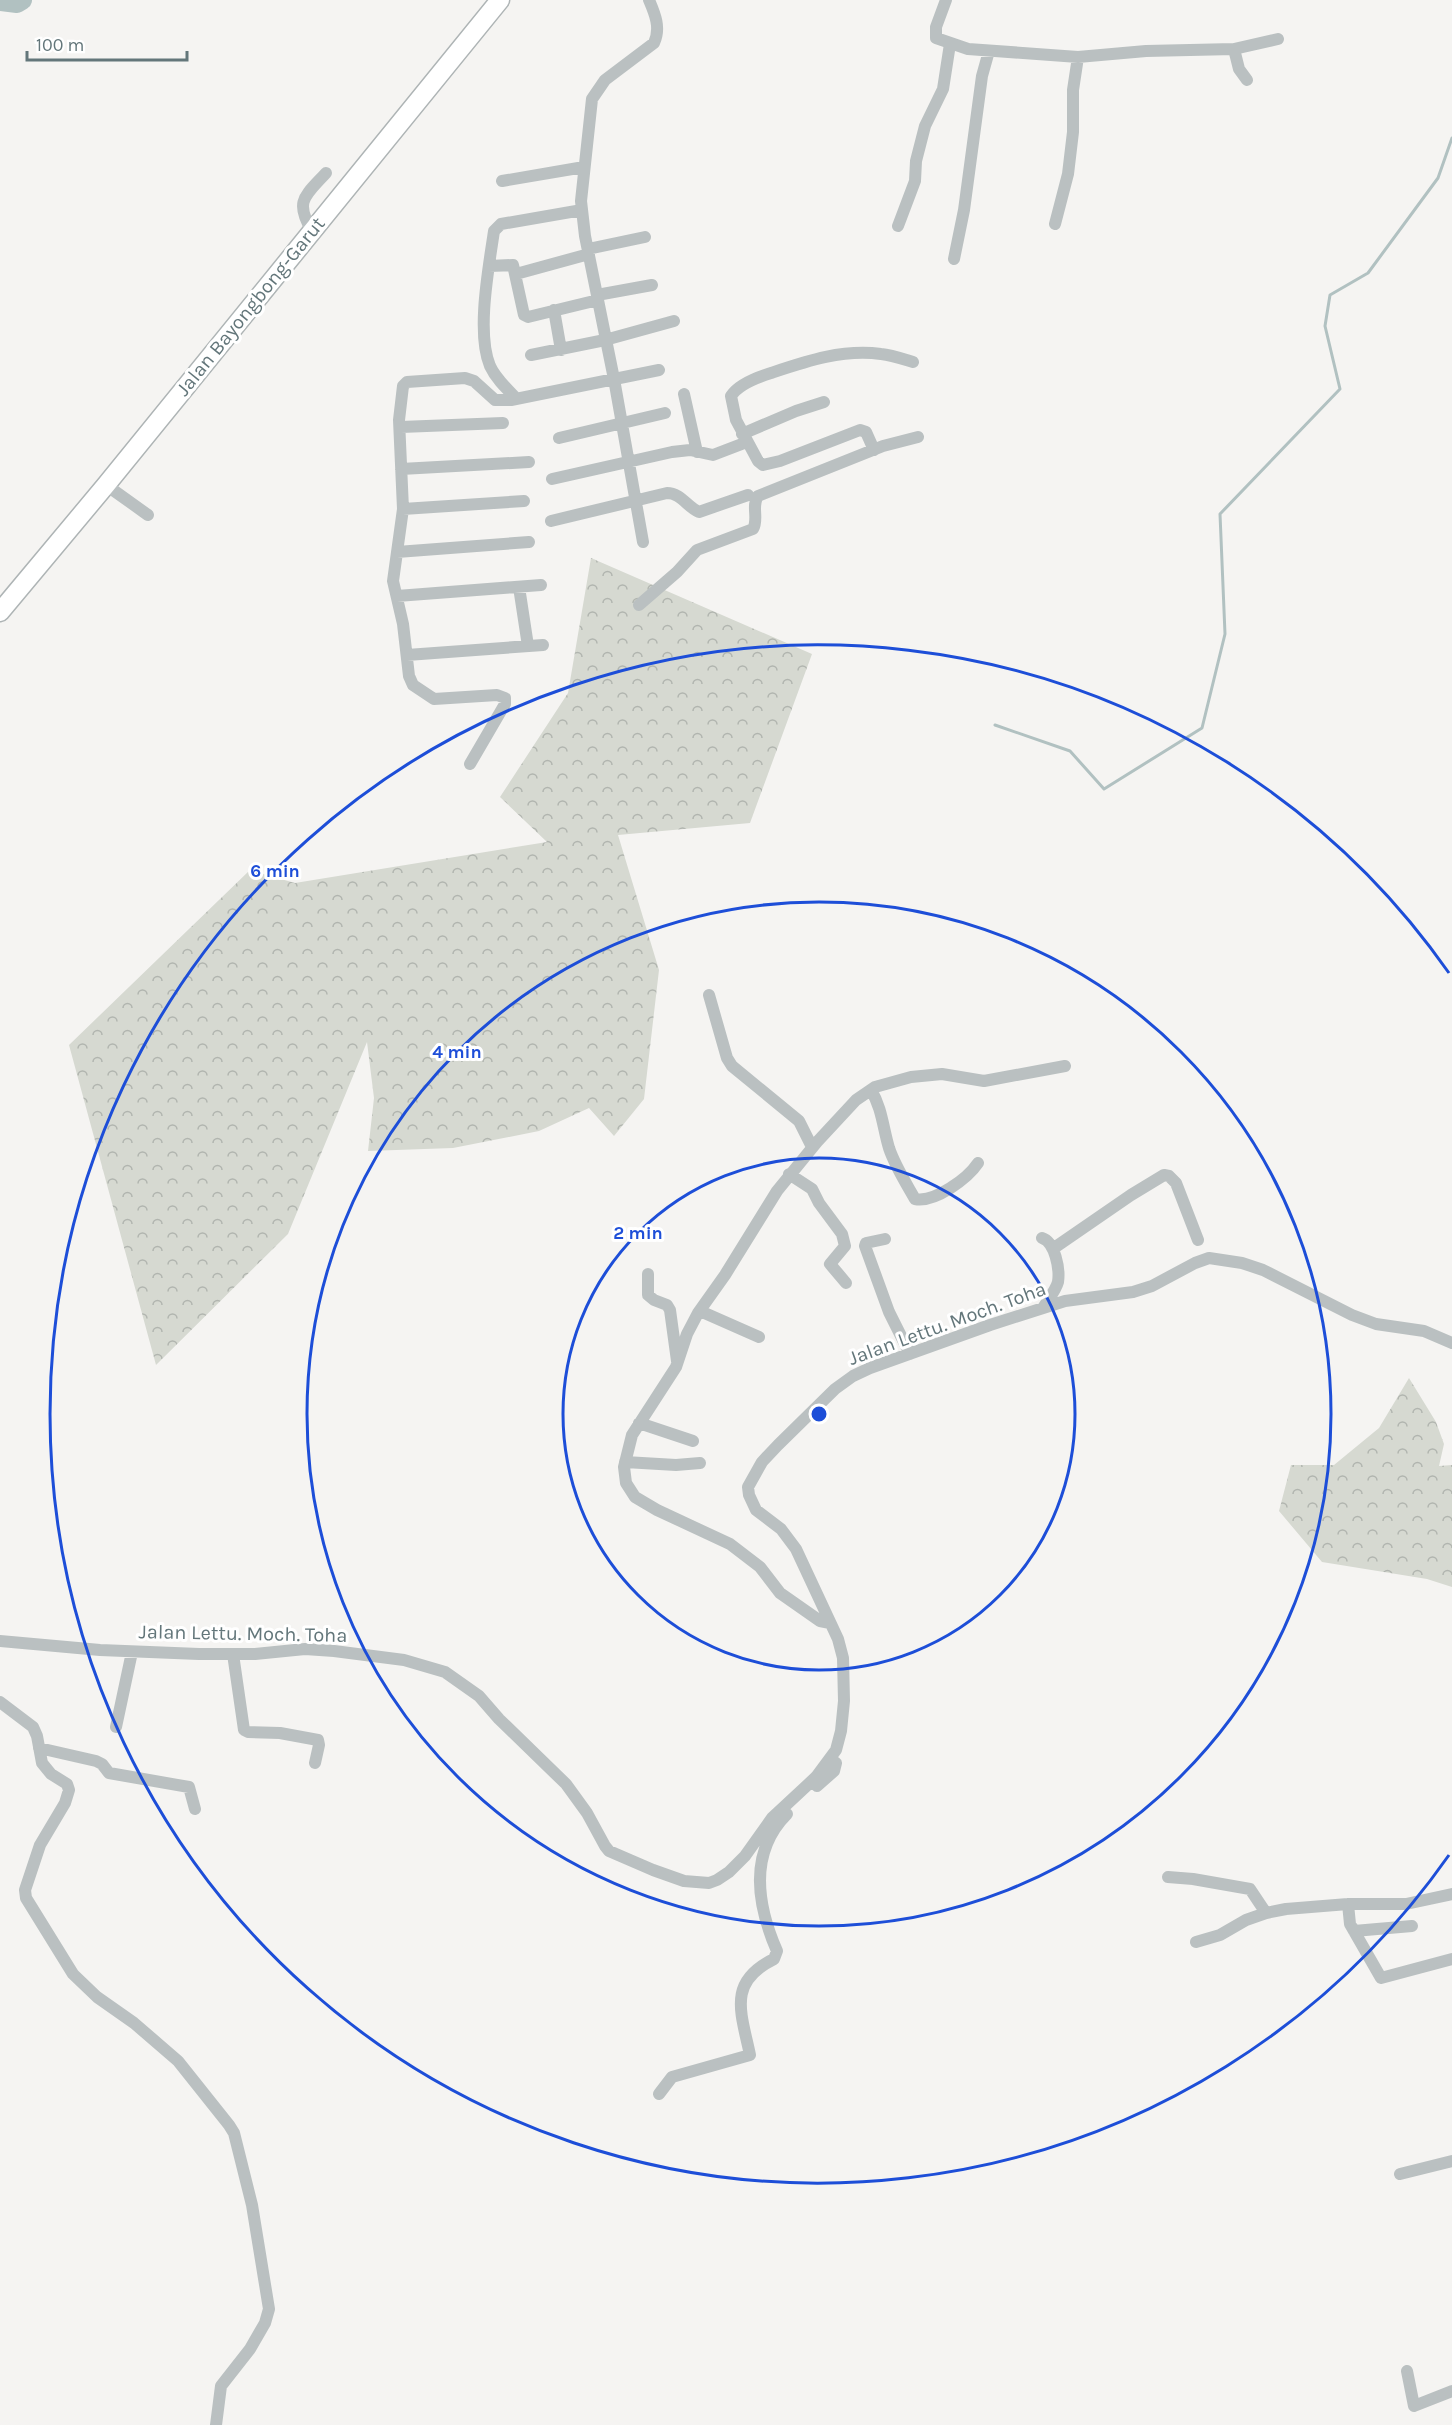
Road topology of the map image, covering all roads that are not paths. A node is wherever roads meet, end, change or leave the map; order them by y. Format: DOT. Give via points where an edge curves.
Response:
graph roads {
  1 [pos="500,0"];
  2 [pos="649,0"];
  3 [pos="946,0"];
  4 [pos="1278,39"];
  5 [pos="950,44"];
  6 [pos="1234,49"];
  7 [pos="988,51"];
  8 [pos="1078,57"];
  9 [pos="1247,80"];
  10 [pos="584,167"];
  11 [pos="326,173"];
  12 [pos="502,181"];
  13 [pos="582,210"];
  14 [pos="1054,224"];
  15 [pos="898,226"];
  16 [pos="312,231"];
  17 [pos="645,237"];
  18 [pos="588,252"];
  19 [pos="954,259"];
  20 [pos="489,266"];
  21 [pos="516,274"];
  22 [pos="652,285"];
  23 [pos="597,297"];
  24 [pos="554,310"];
  25 [pos="674,321"];
  26 [pos="605,340"];
  27 [pos="561,350"];
  28 [pos="531,355"];
  29 [pos="913,362"];
  30 [pos="659,370"];
  31 [pos="614,379"];
  32 [pos="684,394"];
  33 [pos="514,399"];
  34 [pos="824,402"];
  35 [pos="665,412"];
  36 [pos="503,423"];
  37 [pos="622,423"];
  38 [pos="400,427"];
  39 [pos="559,438"];
  40 [pos="745,438"];
  41 [pos="918,438"];
  42 [pos="874,450"];
  43 [pos="697,452"];
  44 [pos="529,462"];
  45 [pos="627,462"];
  46 [pos="401,469"];
  47 [pos="552,479"];
  48 [pos="106,485"];
  49 [pos="748,495"];
  50 [pos="524,501"];
  51 [pos="635,502"];
  52 [pos="403,509"];
  53 [pos="148,515"];
  54 [pos="551,521"];
  55 [pos="529,542"];
  56 [pos="643,542"];
  57 [pos="397,552"];
  58 [pos="541,585"];
  59 [pos="519,587"];
  60 [pos="397,596"];
  61 [pos="639,605"];
  62 [pos="0,612"];
  63 [pos="543,645"];
  64 [pos="528,646"];
  65 [pos="407,655"];
  66 [pos="470,764"];
  67 [pos="709,995"];
  68 [pos="1065,1066"];
  69 [pos="871,1090"];
  70 [pos="812,1147"];
  71 [pos="978,1163"];
  72 [pos="795,1178"];
  73 [pos="1042,1238"];
  74 [pos="885,1239"];
  75 [pos="1197,1240"];
  76 [pos="1054,1248"];
  77 [pos="648,1274"];
  78 [pos="846,1283"];
  79 [pos="1043,1308"];
  80 [pos="704,1314"];
  81 [pos="759,1337"];
  82 [pos="1452,1343"];
  83 [pos="910,1354"];
  84 [pos="677,1362"];
  85 [pos="643,1426"];
  86 [pos="693,1441"];
  87 [pos="629,1462"];
  88 [pos="700,1463"];
  89 [pos="830,1623"];
  90 [pos="0,1641"];
  91 [pos="132,1652"];
  92 [pos="233,1654"];
  93 [pos="0,1702"];
  94 [pos="116,1726"];
  95 [pos="39,1748"];
  96 [pos="830,1759"];
  97 [pos="315,1763"];
  98 [pos="195,1809"];
  99 [pos="1168,1877"];
  100 [pos="1452,1894"];
  101 [pos="1348,1904"];
  102 [pos="1266,1913"];
  103 [pos="1412,1926"];
  104 [pos="1354,1931"];
  105 [pos="1196,1942"];
  106 [pos="1452,1959"];
  107 [pos="659,2094"];
  108 [pos="1452,2161"];
  109 [pos="1400,2175"];
  110 [pos="1407,2371"];
  111 [pos="1452,2391"];
  112 [pos="216,2425"];
  1 -- 16 [label="main road, Jalan Bayongbong-Garut"];
  2 -- 10 [label="street" via="657,21 657,36 596,91 590,107"];
  3 -- 5 [label="street" via="935,36"];
  4 -- 6 [label="street"];
  5 -- 7 [label="street"];
  5 -- 15 [label="street" via="943,89 922,136 915,182"];
  6 -- 8 [label="street"];
  6 -- 9 [label="street" via="1239,69"];
  7 -- 8 [label="street"];
  7 -- 19 [label="street"];
  8 -- 14 [label="street" via="1068,174"];
  10 -- 12 [label="street"];
  10 -- 13 [label="street"];
  11 -- 16 [label="street" via="302,204"];
  13 -- 18 [label="street"];
  13 -- 20 [label="street" via="496,227"];
  16 -- 48 [label="main road, Jalan Bayongbong-Garut"];
  17 -- 18 [label="street"];
  18 -- 21 [label="street"];
  18 -- 23 [label="street"];
  20 -- 21 [label="street" via="513,265"];
  20 -- 33 [label="street" via="484,332 487,356"];
  21 -- 24 [label="street" via="525,316"];
  22 -- 23 [label="street"];
  23 -- 24 [label="street"];
  23 -- 26 [label="street"];
  24 -- 27 [label="street"];
  25 -- 26 [label="street"];
  26 -- 27 [label="street"];
  26 -- 31 [label="street"];
  27 -- 28 [label="street"];
  29 -- 40 [label="street" via="882,354 842,354 816,358 760,377 731,396"];
  30 -- 31 [label="street"];
  31 -- 33 [label="street"];
  31 -- 37 [label="street"];
  32 -- 43 [label="street"];
  33 -- 38 [label="street" via="495,400 465,378 407,382 402,390"];
  34 -- 40 [label="street" via="796,411"];
  35 -- 37 [label="street"];
  36 -- 38 [label="street"];
  37 -- 39 [label="street"];
  37 -- 45 [label="street"];
  38 -- 46 [label="street"];
  40 -- 42 [label="street" via="758,461 765,465 860,430 866,432"];
  40 -- 43 [label="street" via="713,455"];
  41 -- 42 [label="street"];
  42 -- 61 [label="street" via="758,496 753,529 697,550"];
  43 -- 45 [label="street" via="672,452"];
  44 -- 46 [label="street"];
  45 -- 47 [label="street"];
  45 -- 51 [label="street"];
  46 -- 52 [label="street"];
  48 -- 53 [label="street"];
  48 -- 62 [label="main road, Jalan Bayongbong-Garut"];
  49 -- 51 [label="street" via="699,512 672,493"];
  50 -- 52 [label="street"];
  51 -- 54 [label="street"];
  51 -- 56 [label="street"];
  52 -- 57 [label="street"];
  55 -- 57 [label="street"];
  57 -- 60 [label="street" via="393,581"];
  58 -- 59 [label="street"];
  59 -- 60 [label="street"];
  59 -- 64 [label="street"];
  60 -- 65 [label="street"];
  63 -- 64 [label="street"];
  64 -- 65 [label="street"];
  65 -- 66 [label="street" via="413,685 434,699 497,695 505,698"];
  67 -- 70 [label="street" via="732,1066 799,1121"];
  68 -- 69 [label="street" via="984,1082 927,1074"];
  69 -- 70 [label="street" via="856,1100"];
  69 -- 71 [label="street" via="889,1148 915,1199 929,1198 953,1187"];
  70 -- 72 [label="street"];
  72 -- 78 [label="street" via="812,1189 845,1239 845,1246 830,1264"];
  72 -- 80 [label="street" via="725,1275"];
  73 -- 76 [label="street"];
  74 -- 83 [label="street" via="865,1246 889,1312"];
  75 -- 76 [label="street" via="1176,1183 1164,1175"];
  76 -- 79 [label="street" via="1058,1283"];
  77 -- 84 [label="street" via="648,1294 670,1310"];
  79 -- 82 [label="street, Jalan Lettu. Moch. Toha" via="1065,1301 1133,1292 1162,1282 1201,1260 1218,1259 1263,1270 1376,1324 1424,1331"];
  79 -- 83 [label="street, Jalan Lettu. Moch. Toha"];
  80 -- 81 [label="street"];
  80 -- 84 [label="street" via="687,1334"];
  83 -- 89 [label="street, Jalan Lettu. Moch. Toha" via="844,1382 778,1445 750,1481 749,1495 756,1510 781,1529 796,1549"];
  84 -- 85 [label="street"];
  85 -- 86 [label="street"];
  85 -- 87 [label="street" via="632,1434"];
  87 -- 88 [label="street"];
  87 -- 89 [label="street" via="626,1483 635,1497 730,1544 760,1567 780,1593 820,1621"];
  89 -- 96 [label="street, Jalan Lettu. Moch. Toha" via="843,1658 844,1701 841,1731"];
  90 -- 91 [label="street, Jalan Lettu. Moch. Toha"];
  91 -- 92 [label="street, Jalan Lettu. Moch. Toha"];
  91 -- 94 [label="street"];
  92 -- 96 [label="street, Jalan Lettu. Moch. Toha" via="334,1651 404,1660 445,1672 479,1696 566,1784 609,1851 684,1881 709,1883 729,1872 772,1818"];
  92 -- 97 [label="street" via="244,1730 318,1740"];
  93 -- 95 [label="street" via="33,1727"];
  95 -- 98 [label="street" via="96,1761 109,1773 189,1787"];
  95 -- 112 [label="street" via="45,1767 68,1784 69,1790 34,1862 25,1890 30,1907 73,1974 178,2061 234,2133 252,2205 269,2309 250,2349 221,2385"];
  96 -- 107 [label="street" via="836,1763 834,1771 779,1822 760,1861 764,1922 777,1951 774,1959 751,1973 745,1982 740,2009 750,2055 672,2076"];
  99 -- 102 [label="street" via="1250,1889"];
  100 -- 101 [label="street" via="1406,1904"];
  101 -- 102 [label="street"];
  101 -- 104 [label="street"];
  102 -- 105 [label="street"];
  103 -- 104 [label="street"];
  104 -- 106 [label="street" via="1382,1978"];
  108 -- 109 [label="street"];
  110 -- 111 [label="street" via="1414,2406"];
}
